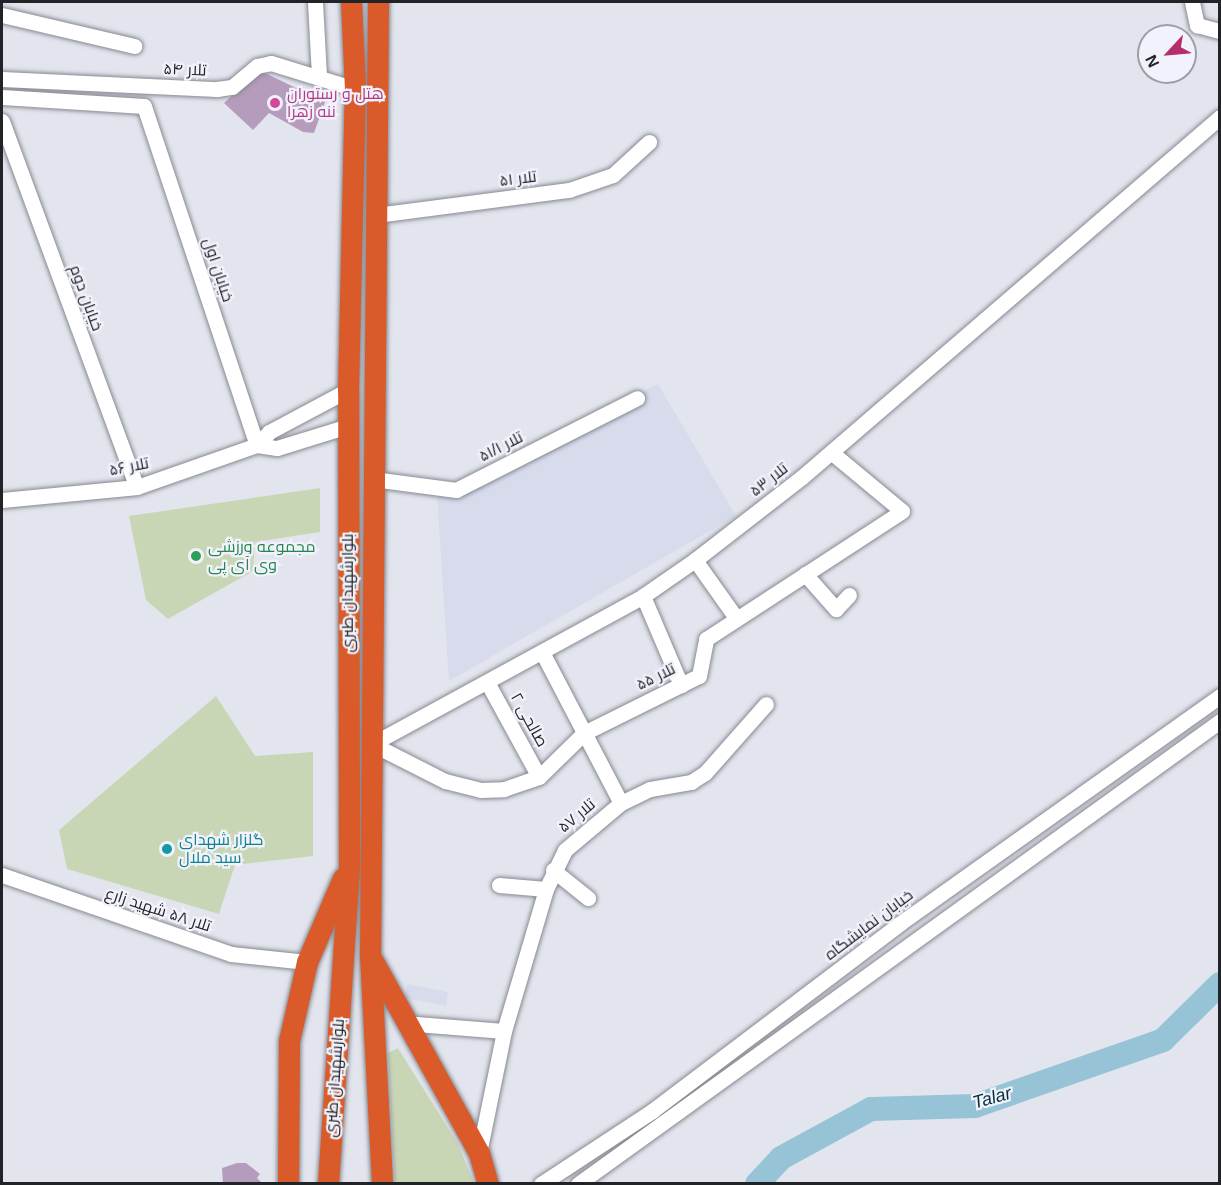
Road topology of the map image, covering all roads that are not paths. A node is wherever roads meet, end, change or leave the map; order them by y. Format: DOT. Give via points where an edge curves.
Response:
graph roads {
  1 [pos="315,2"];
  2 [pos="351,2"];
  3 [pos="378,2"];
  4 [pos="1192,2"];
  5 [pos="2,15"];
  6 [pos="1220,31"];
  7 [pos="134,46"];
  8 [pos="319,77"];
  9 [pos="2,79"];
  10 [pos="355,88"];
  11 [pos="2,98"];
  12 [pos="1220,117"];
  13 [pos="2,121"];
  14 [pos="649,142"];
  15 [pos="376,215"];
  16 [pos="348,390"];
  17 [pos="637,398"];
  18 [pos="348,426"];
  19 [pos="257,445"];
  20 [pos="831,452"];
  21 [pos="374,479"];
  22 [pos="137,487"];
  23 [pos="2,500"];
  24 [pos="695,560"];
  25 [pos="805,574"];
  26 [pos="849,595"];
  27 [pos="643,596"];
  28 [pos="736,618"];
  29 [pos="542,651"];
  30 [pos="487,682"];
  31 [pos="681,685"];
  32 [pos="1220,696"];
  33 [pos="766,705"];
  34 [pos="1220,721"];
  35 [pos="584,733"];
  36 [pos="372,744"];
  37 [pos="539,777"];
  38 [pos="621,803"];
  39 [pos="349,864"];
  40 [pos="553,870"];
  41 [pos="2,875"];
  42 [pos="499,885"];
  43 [pos="546,889"];
  44 [pos="588,898"];
  45 [pos="370,954"];
  46 [pos="307,962"];
  47 [pos="404,1023"];
  48 [pos="504,1031"];
  49 [pos="479,1153"];
  50 [pos="288,1184"];
  51 [pos="328,1184"];
  52 [pos="382,1184"];
  53 [pos="488,1184"];
  54 [pos="541,1184"];
  55 [pos="578,1184"];
  1 -- 8 [label="street"];
  2 -- 10 [label="highway, بلوارشهیدان طبری"];
  3 -- 15 [label="highway, بلوارشهیدان طبری"];
  4 -- 6 [label="street" via="1197,25"];
  5 -- 7 [label="street"];
  8 -- 9 [label="street, تلار ۵۴" via="271,63 257,66 232,87 217,89"];
  8 -- 10 [label="street, تلار ۵۴"];
  10 -- 16 [label="highway, بلوارشهیدان طبری"];
  11 -- 19 [label="street, خیابان اول" via="144,106"];
  12 -- 20 [label="street, تلار ۵۳"];
  13 -- 22 [label="street, خیابان دوم"];
  14 -- 15 [label="street, تلار ۵۱" via="613,175 569,190"];
  15 -- 21 [label="highway, بلوارشهیدان طبری"];
  16 -- 18 [label="highway, بلوارشهیدان طبری"];
  16 -- 19 [label="street" via="269,432"];
  17 -- 21 [label="street, تلار ۵۱/۱" via="456,490"];
  18 -- 19 [label="street" via="277,448"];
  18 -- 39 [label="highway, بلوارشهیدان طبری"];
  19 -- 22 [label="street, تلار ۵۶"];
  20 -- 24 [label="street, تلار ۵۳"];
  20 -- 25 [label="street, تلار ۵۵" via="902,511"];
  21 -- 36 [label="highway, بلوارشهیدان طبری"];
  22 -- 23 [label="street, تلار ۵۶"];
  24 -- 27 [label="street, تلار ۵۳"];
  24 -- 28 [label="street"];
  25 -- 26 [label="street" via="836,609"];
  25 -- 28 [label="street, تلار ۵۵"];
  27 -- 29 [label="street, تلار ۵۳"];
  27 -- 31 [label="street"];
  28 -- 31 [label="street, تلار ۵۵" via="706,639 699,676"];
  29 -- 30 [label="street, تلار ۵۳"];
  29 -- 35 [label="street"];
  30 -- 36 [label="street, تلار ۵۳"];
  30 -- 37 [label="street, صالحی ۲"];
  31 -- 35 [label="street, تلار ۵۵"];
  32 -- 54 [label="street, خیابان نمایشگاه" via="899,924 651,1111"];
  33 -- 38 [label="street, تلار ۵۷" via="705,773 691,782 650,789"];
  34 -- 55 [label="street"];
  35 -- 37 [label="street, تلار ۵۵"];
  35 -- 38 [label="street"];
  36 -- 37 [label="street, تلار ۵۵" via="445,781 481,790 504,789"];
  36 -- 45 [label="highway, بلوارشهیدان طبری"];
  38 -- 40 [label="street, تلار ۵۷" via="580,835"];
  39 -- 46 [label="highway"];
  39 -- 51 [label="highway, بلوارشهیدان طبری"];
  40 -- 43 [label="street, تلار ۵۷"];
  40 -- 44 [label="street"];
  41 -- 46 [label="street, تلار ۵۸ شهید زارع" via="231,954"];
  42 -- 43 [label="street"];
  43 -- 48 [label="street, تلار ۵۷"];
  45 -- 47 [label="highway"];
  45 -- 52 [label="highway, بلوارشهیدان طبری"];
  46 -- 50 [label="highway" via="289,1041"];
  47 -- 48 [label="street"];
  47 -- 49 [label="highway"];
  48 -- 49 [label="street, تلار ۵۷"];
  49 -- 53 [label="highway"];
}
